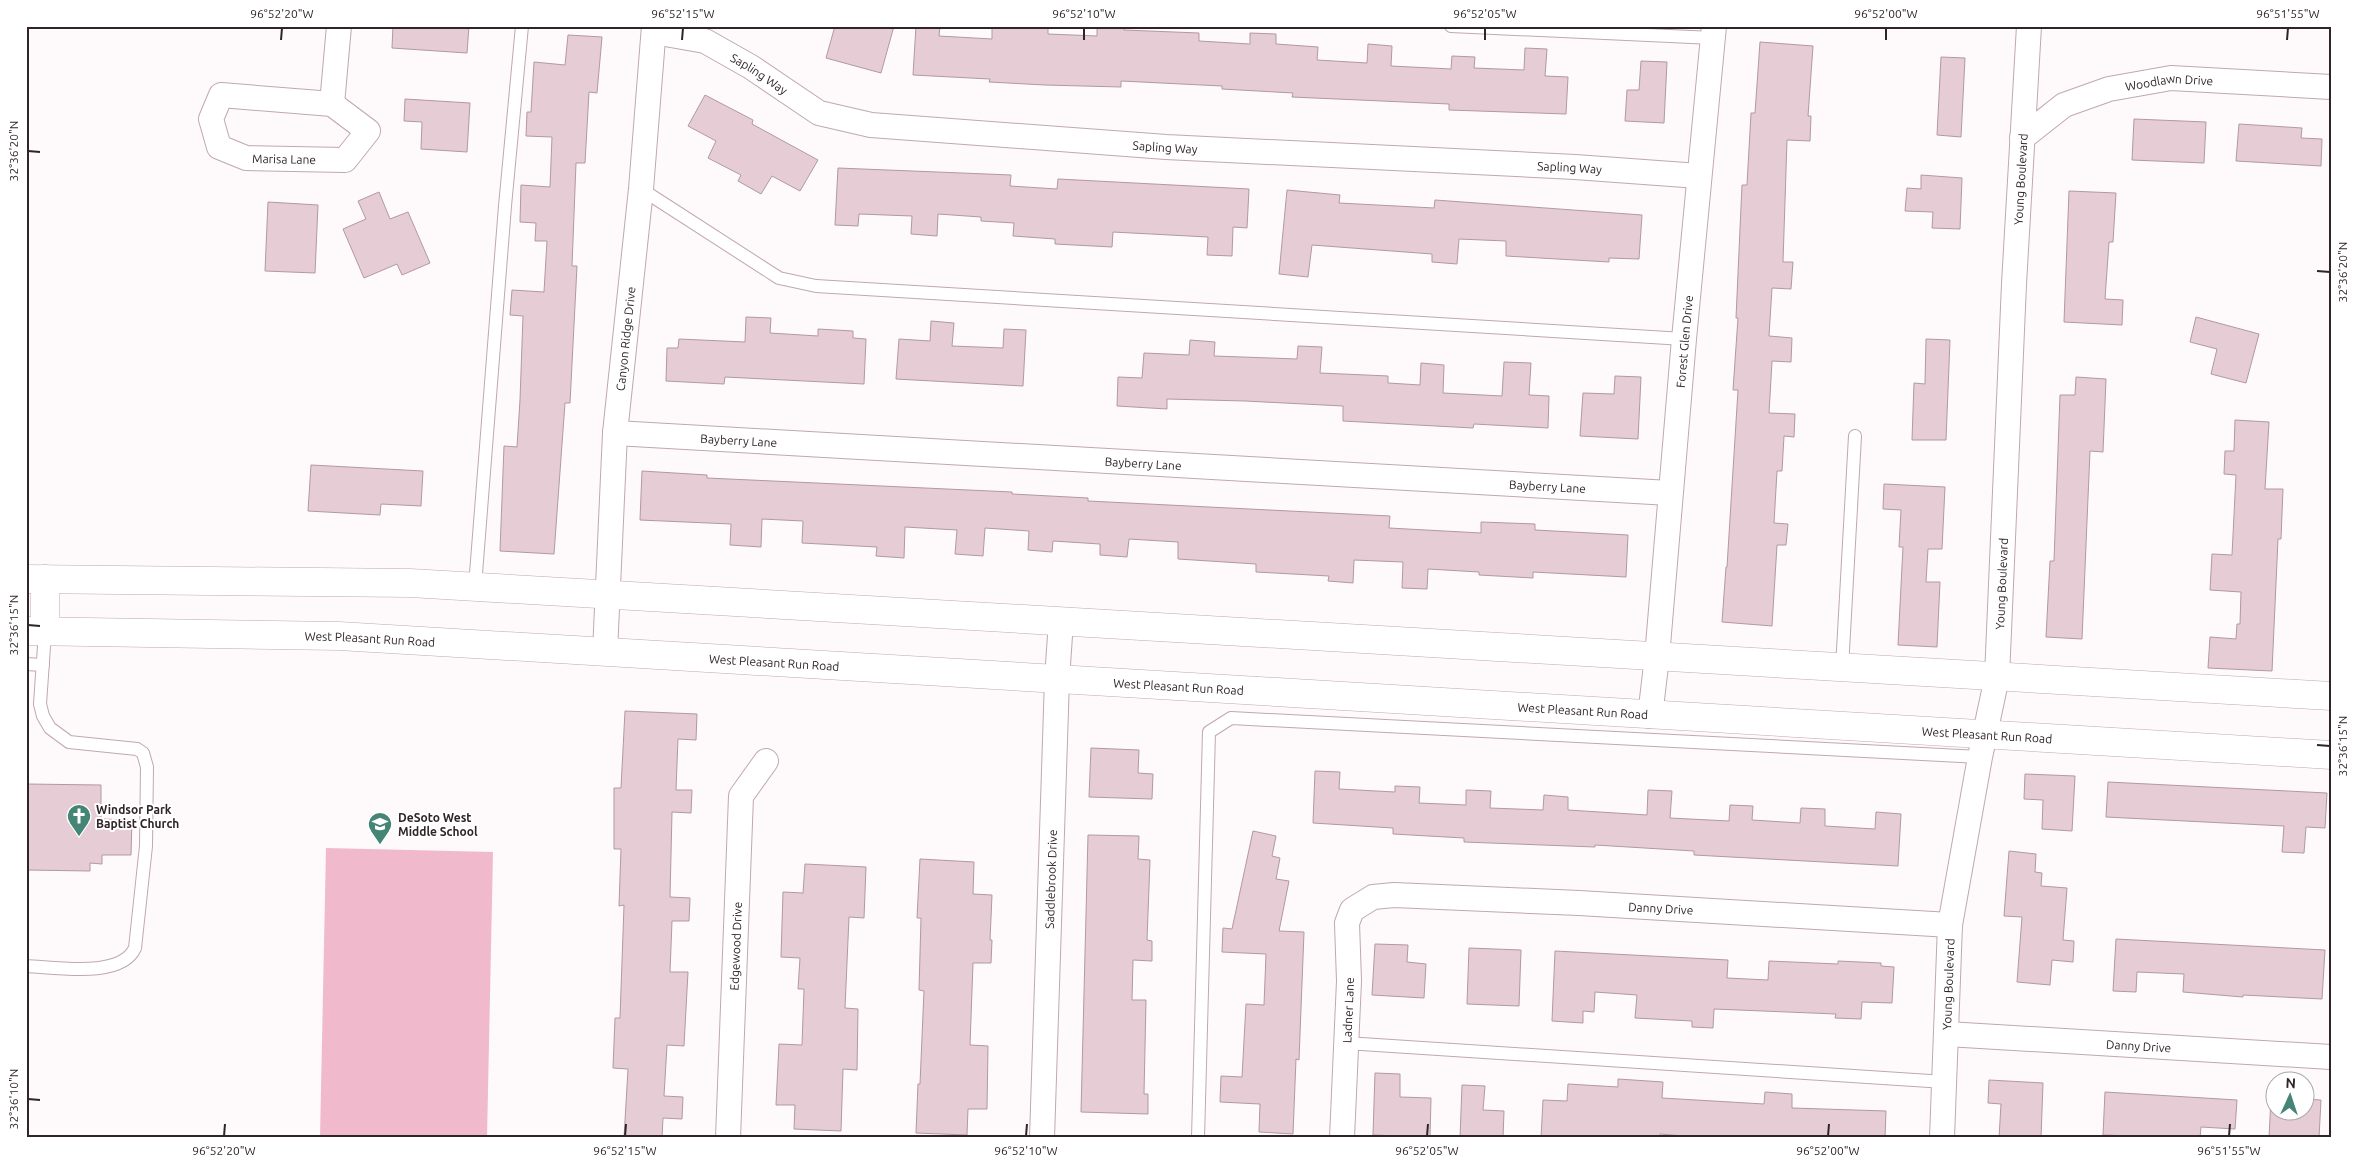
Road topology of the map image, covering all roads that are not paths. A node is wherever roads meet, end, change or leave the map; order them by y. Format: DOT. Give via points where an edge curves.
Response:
graph roads {
  1 [pos="339,26"];
  2 [pos="522,26"];
  3 [pos="1451,26"];
  4 [pos="2029,26"];
  5 [pos="654,29"];
  6 [pos="1713,32"];
  7 [pos="2331,87"];
  8 [pos="332,104"];
  9 [pos="2022,138"];
  10 [pos="1699,176"];
  11 [pos="641,189"];
  12 [pos="1684,339"];
  13 [pos="615,434"];
  14 [pos="1855,436"];
  15 [pos="1670,493"];
  16 [pos="36,579"];
  17 [pos="475,586"];
  18 [pos="608,594"];
  19 [pos="1061,621"];
  20 [pos="36,632"];
  21 [pos="605,652"];
  22 [pos="1657,657"];
  23 [pos="26,664"];
  24 [pos="43,665"];
  25 [pos="1842,668"];
  26 [pos="1997,677"];
  27 [pos="1056,679"];
  28 [pos="2331,690"];
  29 [pos="2331,696"];
  30 [pos="1650,716"];
  31 [pos="1982,746"];
  32 [pos="2331,755"];
  33 [pos="766,761"];
  34 [pos="1373,897"];
  35 [pos="1950,925"];
  36 [pos="26,966"];
  37 [pos="1946,1034"];
  38 [pos="1346,1043"];
  39 [pos="2331,1057"];
  40 [pos="1945,1082"];
  41 [pos="728,1138"];
  42 [pos="1042,1138"];
  43 [pos="1198,1138"];
  44 [pos="1342,1138"];
  45 [pos="1942,1138"];
  1 -- 8 [label="street"];
  2 -- 17 [label="lane"];
  3 -- 6 [label="lane"];
  4 -- 9 [label="street, Young Boulevard"];
  5 -- 10 [label="street, Sapling Way" via="705,41 751,67 819,113 871,126 1166,147"];
  5 -- 11 [label="street, Canyon Ridge Drive"];
  6 -- 10 [label="street, Forest Glen Drive"];
  7 -- 9 [label="street, Woodlawn Drive" via="2171,78 2109,89 2064,105"];
  8 -- 8 [label="street, Marisa Lane" via="221,95 211,119 219,147 246,158 345,160 368,130"];
  9 -- 26 [label="street, Young Boulevard"];
  10 -- 12 [label="street, Forest Glen Drive"];
  11 -- 12 [label="lane" via="779,278 816,286"];
  11 -- 13 [label="street, Canyon Ridge Drive"];
  12 -- 15 [label="street, Forest Glen Drive"];
  13 -- 15 [label="street, Bayberry Lane"];
  13 -- 18 [label="street, Canyon Ridge Drive"];
  14 -- 25 [label="lane"];
  15 -- 22 [label="street, Forest Glen Drive"];
  16 -- 17 [label="main road"];
  16 -- 20 [label="main road"];
  17 -- 18 [label="main road"];
  18 -- 19 [label="main road"];
  18 -- 21 [label="street, Canyon Ridge Drive"];
  19 -- 22 [label="main road"];
  19 -- 27 [label="street, Saddlebrook Drive"];
  20 -- 21 [label="main road, West Pleasant Run Road" via="339,636"];
  20 -- 24 [label="lane"];
  21 -- 27 [label="main road, West Pleasant Run Road"];
  22 -- 25 [label="main road"];
  22 -- 30 [label="street, Forest Glen Drive"];
  23 -- 24 [label="lane"];
  24 -- 36 [label="lane" via="40,704 50,728 69,742 137,748 143,753 147,767 146,846 135,948 131,957 119,964 100,968"];
  25 -- 26 [label="main road"];
  26 -- 29 [label="main road"];
  26 -- 31 [label="street, Young Boulevard"];
  27 -- 30 [label="main road, West Pleasant Run Road"];
  27 -- 42 [label="street, Saddlebrook Drive"];
  28 -- 29 [label="street"];
  30 -- 31 [label="main road, West Pleasant Run Road"];
  31 -- 32 [label="main road, West Pleasant Run Road"];
  31 -- 35 [label="street, Young Boulevard"];
  31 -- 43 [label="lane" via="1231,718 1209,732"];
  33 -- 41 [label="street, Edgewood Drive" via="742,796"];
  34 -- 35 [label="street, Danny Drive" via="1394,895 1579,903"];
  34 -- 38 [label="street, Ladner Lane" via="1352,910 1347,923"];
  35 -- 37 [label="street, Young Boulevard"];
  37 -- 39 [label="street, Danny Drive"];
  37 -- 40 [label="street, Young Boulevard"];
  38 -- 40 [label="lane"];
  38 -- 44 [label="street, Ladner Lane"];
  40 -- 45 [label="street, Young Boulevard"];
}
